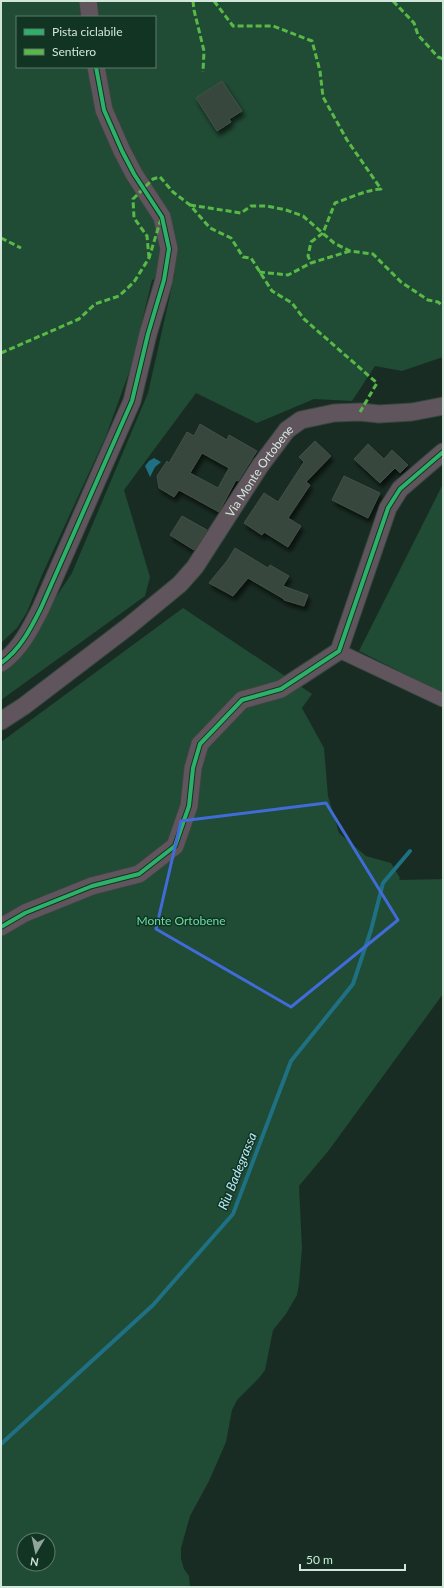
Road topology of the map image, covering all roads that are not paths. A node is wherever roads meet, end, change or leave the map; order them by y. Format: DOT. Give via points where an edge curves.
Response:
graph roads {
  1 [pos="88,1"];
  2 [pos="90,16"];
  3 [pos="96,68"];
  4 [pos="443,406"];
  5 [pos="443,452"];
  6 [pos="339,651"];
  7 [pos="1,663"];
  8 [pos="443,700"];
  9 [pos="1,721"];
  10 [pos="1,926"];
  1 -- 2 [label="street"];
  3 -- 7 [label="street" via="104,110 131,168 162,217 169,249 164,280 132,402 31,628 17,648"];
  4 -- 9 [label="street, Via Monte Ortobene" via="412,412 334,413 301,420 278,440 196,567 180,584 129,626"];
  5 -- 6 [label="street" via="400,489 388,508"];
  6 -- 8 [label="street"];
  6 -- 10 [label="street" via="281,690 242,700 200,744 192,768 189,806 175,846 139,874 92,886 25,913"];
}
